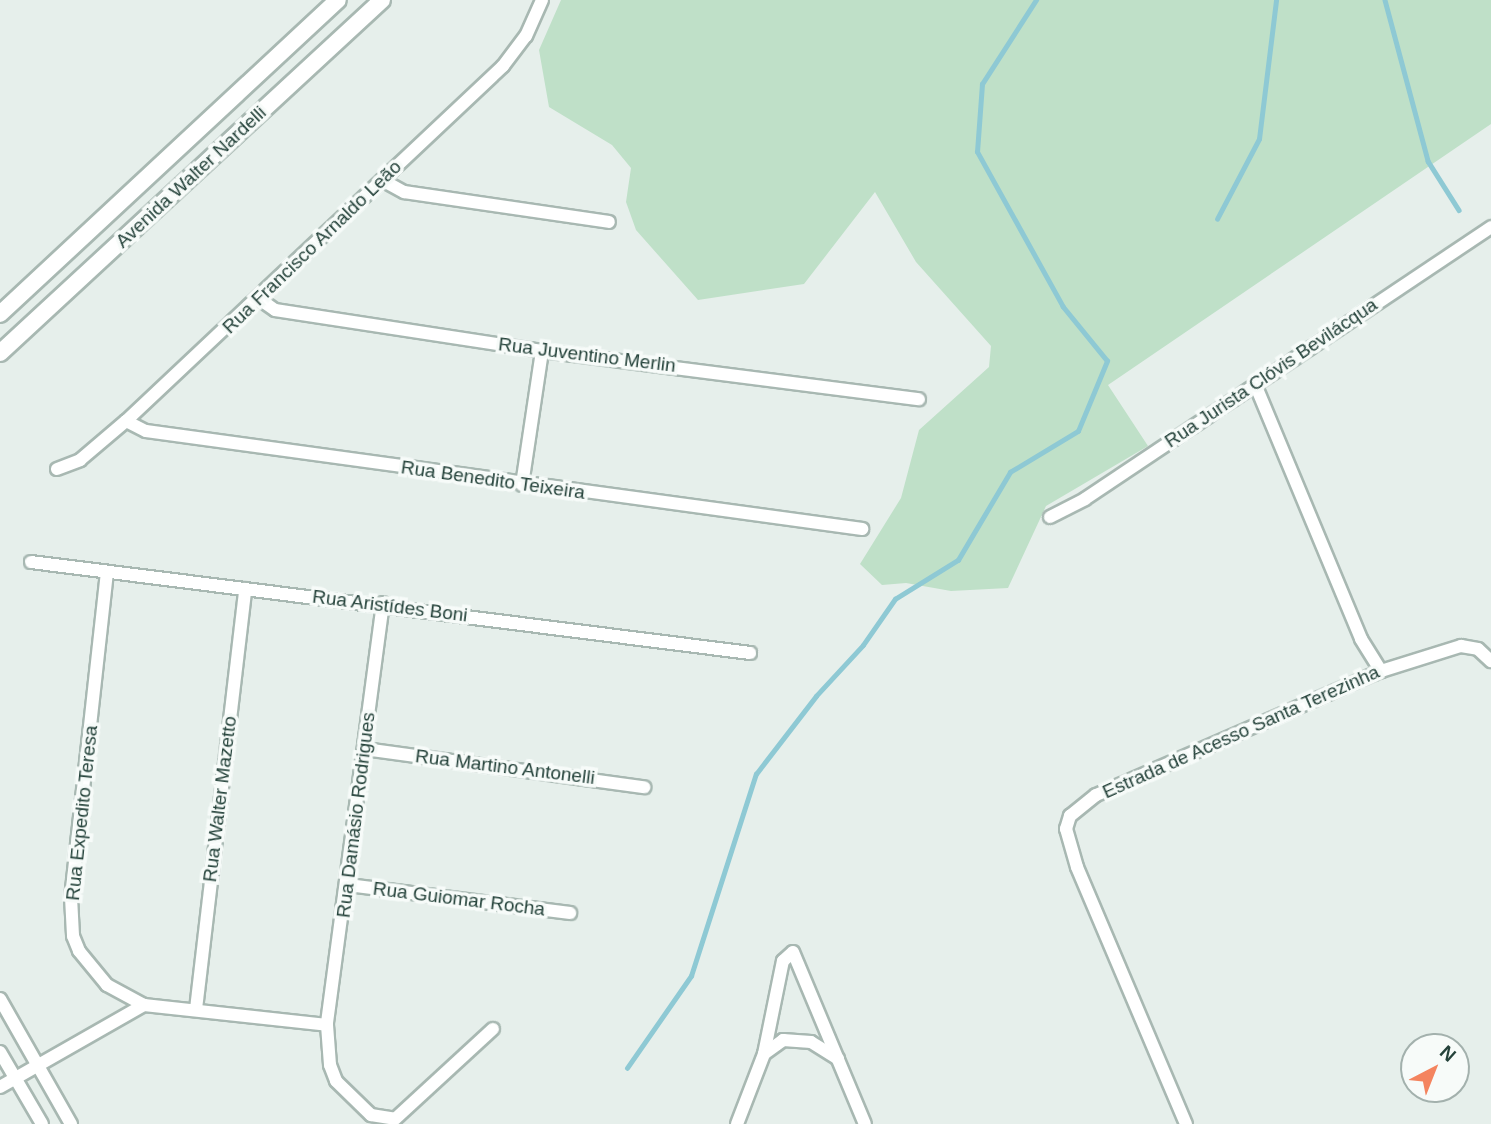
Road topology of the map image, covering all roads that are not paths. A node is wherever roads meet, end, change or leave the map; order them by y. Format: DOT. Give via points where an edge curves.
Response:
graph roads {
  1 [pos="338,0"];
  2 [pos="382,0"];
  3 [pos="542,0"];
  4 [pos="382,180"];
  5 [pos="609,222"];
  6 [pos="1491,227"];
  7 [pos="258,298"];
  8 [pos="0,314"];
  9 [pos="542,351"];
  10 [pos="0,353"];
  11 [pos="1255,384"];
  12 [pos="919,399"];
  13 [pos="126,421"];
  14 [pos="57,469"];
  15 [pos="522,485"];
  16 [pos="1050,517"];
  17 [pos="862,529"];
  18 [pos="31,562"];
  19 [pos="107,572"];
  20 [pos="245,589"];
  21 [pos="383,603"];
  22 [pos="750,653"];
  23 [pos="1491,662"];
  24 [pos="1381,671"];
  25 [pos="365,749"];
  26 [pos="644,787"];
  27 [pos="348,885"];
  28 [pos="570,913"];
  29 [pos="0,999"];
  30 [pos="144,1005"];
  31 [pos="196,1009"];
  32 [pos="327,1026"];
  33 [pos="493,1029"];
  34 [pos="0,1052"];
  35 [pos="764,1055"];
  36 [pos="838,1060"];
  37 [pos="38,1064"];
  38 [pos="16,1078"];
  39 [pos="0,1087"];
  40 [pos="42,1124"];
  41 [pos="71,1124"];
  42 [pos="737,1124"];
  43 [pos="865,1124"];
  44 [pos="1186,1124"];
  1 -- 8 [label="street, Avenida Walter Nardelli"];
  2 -- 10 [label="street, Avenida Walter Nardelli"];
  3 -- 4 [label="street, Rua Francisco Arnaldo Leão" via="512,57"];
  4 -- 5 [label="street" via="404,192"];
  4 -- 7 [label="street, Rua Francisco Arnaldo Leão"];
  6 -- 11 [label="street, Rua Jurista Clóvis Bevilácqua"];
  7 -- 9 [label="street, Rua Juventino Merlin" via="275,310"];
  7 -- 13 [label="street, Rua Francisco Arnaldo Leão"];
  9 -- 12 [label="street, Rua Juventino Merlin"];
  9 -- 15 [label="street"];
  11 -- 16 [label="street, Rua Jurista Clóvis Bevilácqua" via="1085,499"];
  11 -- 24 [label="street" via="1361,639"];
  13 -- 14 [label="street, Rua Francisco Arnaldo Leão" via="80,460"];
  13 -- 15 [label="street, Rua Benedito Teixeira" via="146,431"];
  15 -- 17 [label="street, Rua Benedito Teixeira"];
  18 -- 19 [label="street, Rua Aristídes Boni"];
  19 -- 20 [label="street, Rua Aristídes Boni"];
  19 -- 30 [label="street, Rua Expedito Teresa" via="71,897 73,936 85,962 101,979"];
  20 -- 21 [label="street, Rua Aristídes Boni"];
  20 -- 31 [label="street, Rua Walter Mazetto"];
  21 -- 22 [label="street, Rua Aristídes Boni"];
  21 -- 25 [label="street, Rua Damásio Rodrigues"];
  23 -- 24 [label="street, Estrada de Acesso Santa Terezinha" via="1478,649 1461,646"];
  24 -- 44 [label="street, Estrada de Acesso Santa Terezinha" via="1096,795 1070,816 1066,830 1077,867"];
  25 -- 26 [label="street, Rua Martino Antonelli"];
  25 -- 27 [label="street, Rua Damásio Rodrigues"];
  27 -- 28 [label="street, Rua Guiomar Rocha"];
  27 -- 32 [label="street, Rua Damásio Rodrigues"];
  29 -- 37 [label="street"];
  30 -- 31 [label="street, Rua Expedito Teresa"];
  30 -- 37 [label="street"];
  31 -- 32 [label="street, Rua Expedito Teresa"];
  32 -- 33 [label="street, Rua Damásio Rodrigues" via="330,1065 337,1081 371,1115 388,1120 406,1114"];
  34 -- 38 [label="street"];
  35 -- 36 [label="street" via="783,1040 811,1042"];
  35 -- 36 [label="street" via="783,961 793,952"];
  35 -- 42 [label="street"];
  36 -- 43 [label="street"];
  37 -- 38 [label="street"];
  37 -- 41 [label="street"];
  38 -- 39 [label="street"];
  38 -- 40 [label="street"];
}
